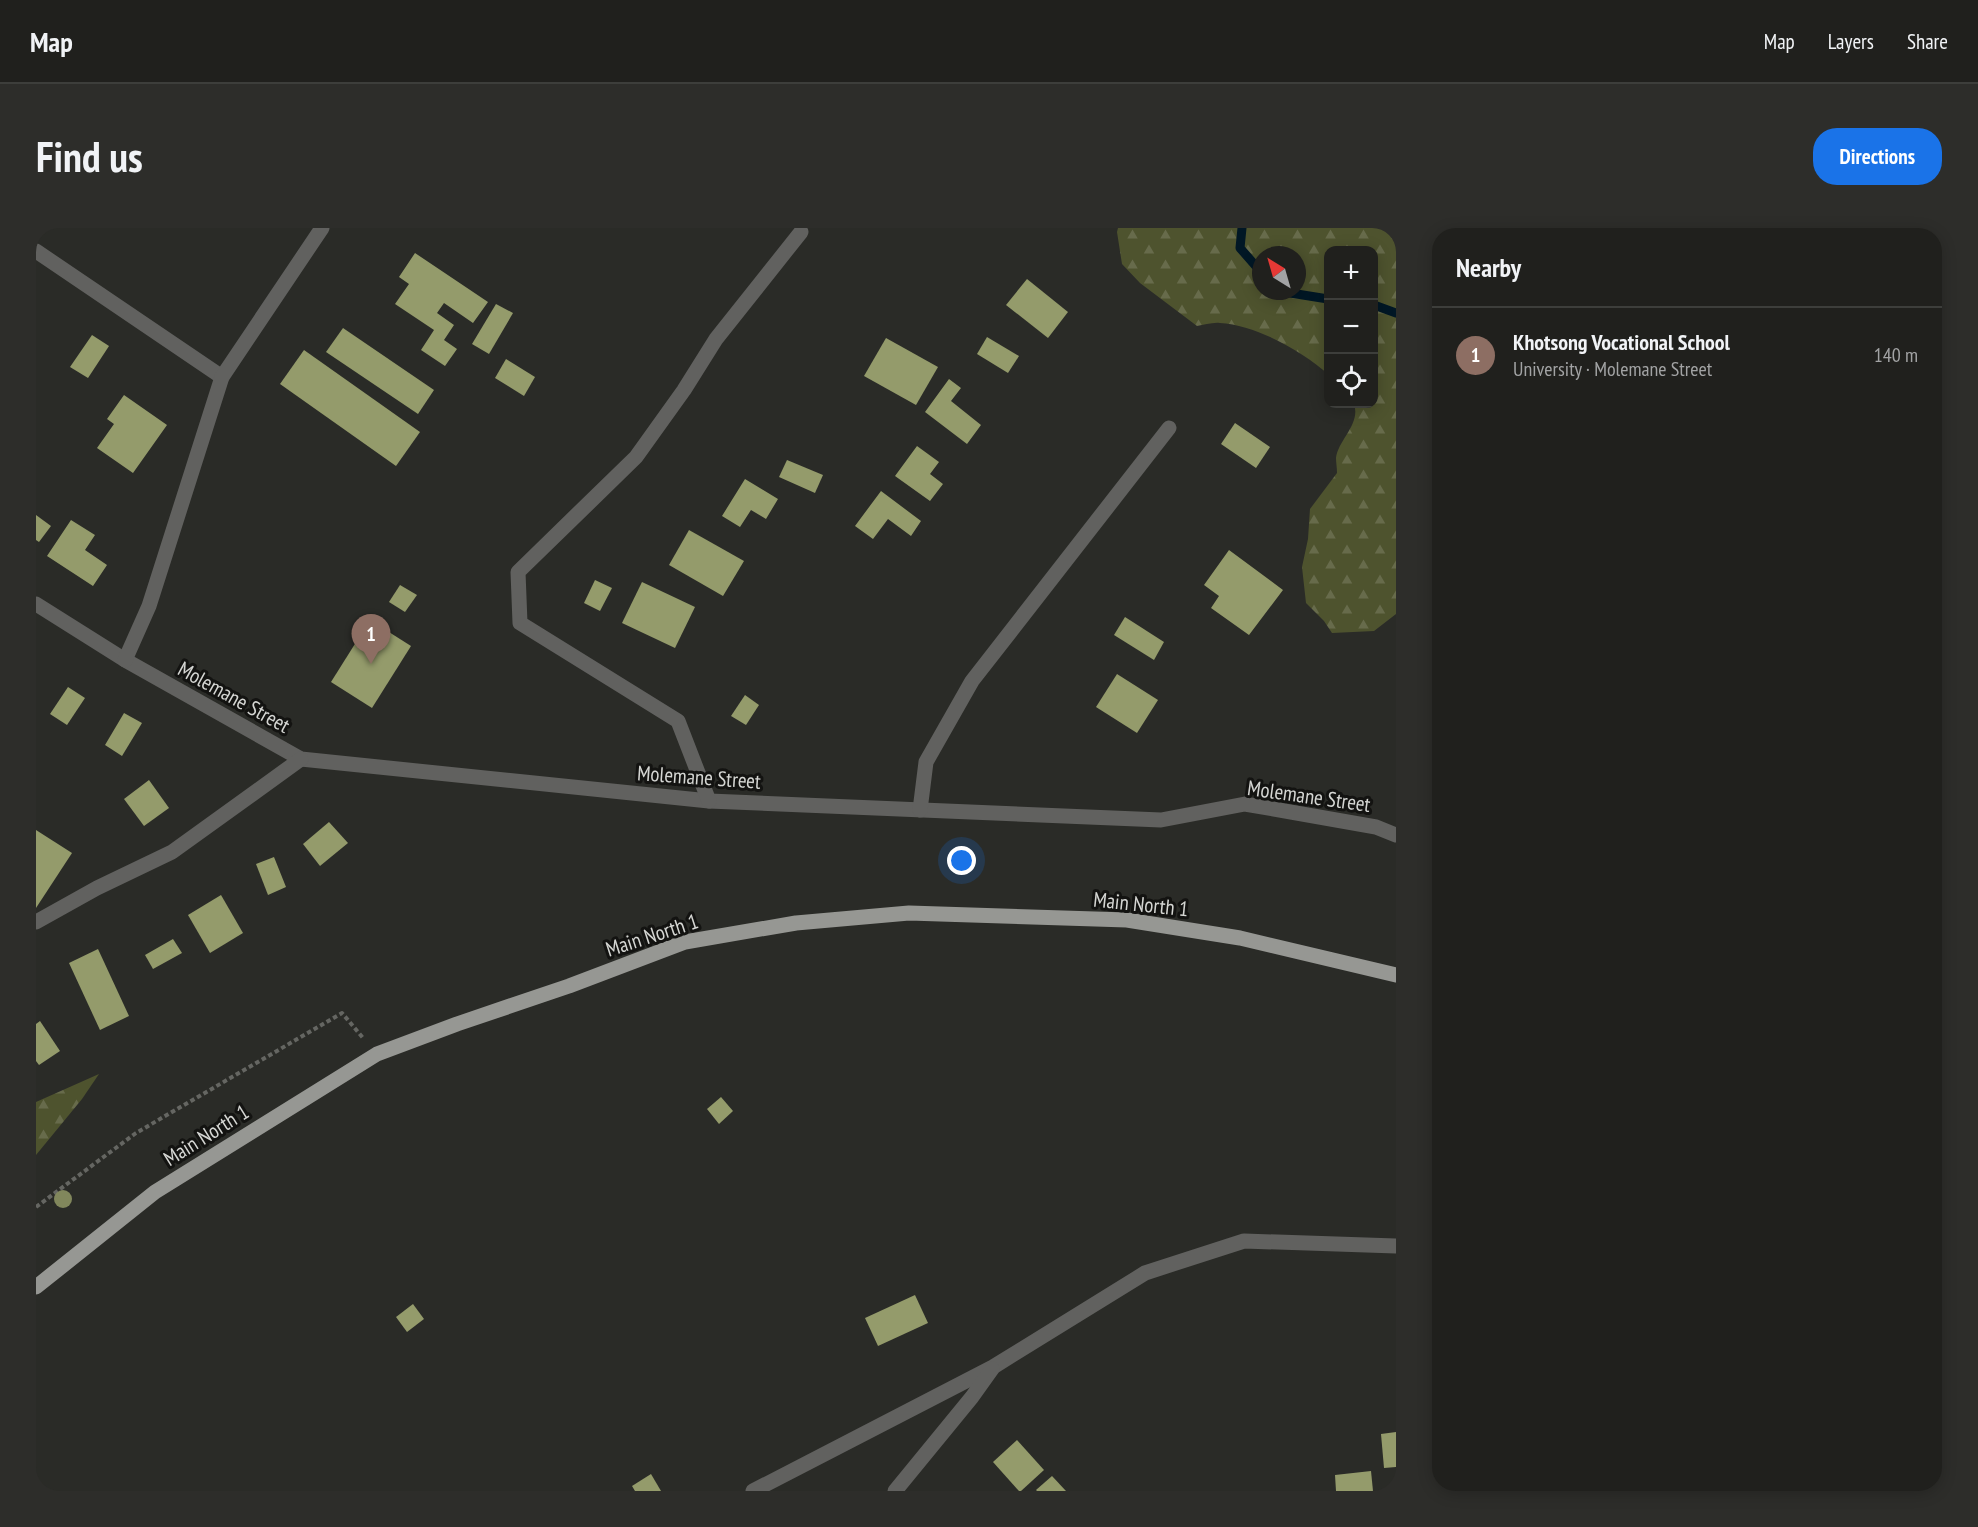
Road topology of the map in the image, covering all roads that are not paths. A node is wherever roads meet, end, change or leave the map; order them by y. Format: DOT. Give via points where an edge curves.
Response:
graph roads {
  1 [pos="322,228"];
  2 [pos="801,232"];
  3 [pos="36,251"];
  4 [pos="222,377"];
  5 [pos="1169,428"];
  6 [pos="36,604"];
  7 [pos="125,660"];
  8 [pos="301,759"];
  9 [pos="709,801"];
  10 [pos="920,810"];
  11 [pos="1396,835"];
  12 [pos="36,922"];
  13 [pos="1396,975"];
  14 [pos="1396,1246"];
  15 [pos="36,1287"];
  16 [pos="993,1367"];
  17 [pos="753,1491"];
  18 [pos="895,1491"];
  1 -- 4 [label="street"];
  2 -- 9 [label="street" via="716,339 636,457 518,572 520,623 678,721"];
  3 -- 4 [label="street"];
  4 -- 7 [label="street" via="149,606"];
  5 -- 10 [label="street" via="972,681 926,762"];
  6 -- 7 [label="street, Molemane Street"];
  7 -- 8 [label="street, Molemane Street"];
  8 -- 9 [label="street, Molemane Street"];
  8 -- 12 [label="street" via="172,852"];
  9 -- 10 [label="street, Molemane Street"];
  10 -- 11 [label="street, Molemane Street" via="1161,820 1245,804 1376,827"];
  13 -- 15 [label="main road, Main North 1" via="1240,938 1128,920 909,913 796,923 685,942 377,1054 155,1192"];
  14 -- 16 [label="street" via="1244,1240 1144,1273"];
  16 -- 17 [label="street"];
  16 -- 18 [label="street"];
}
